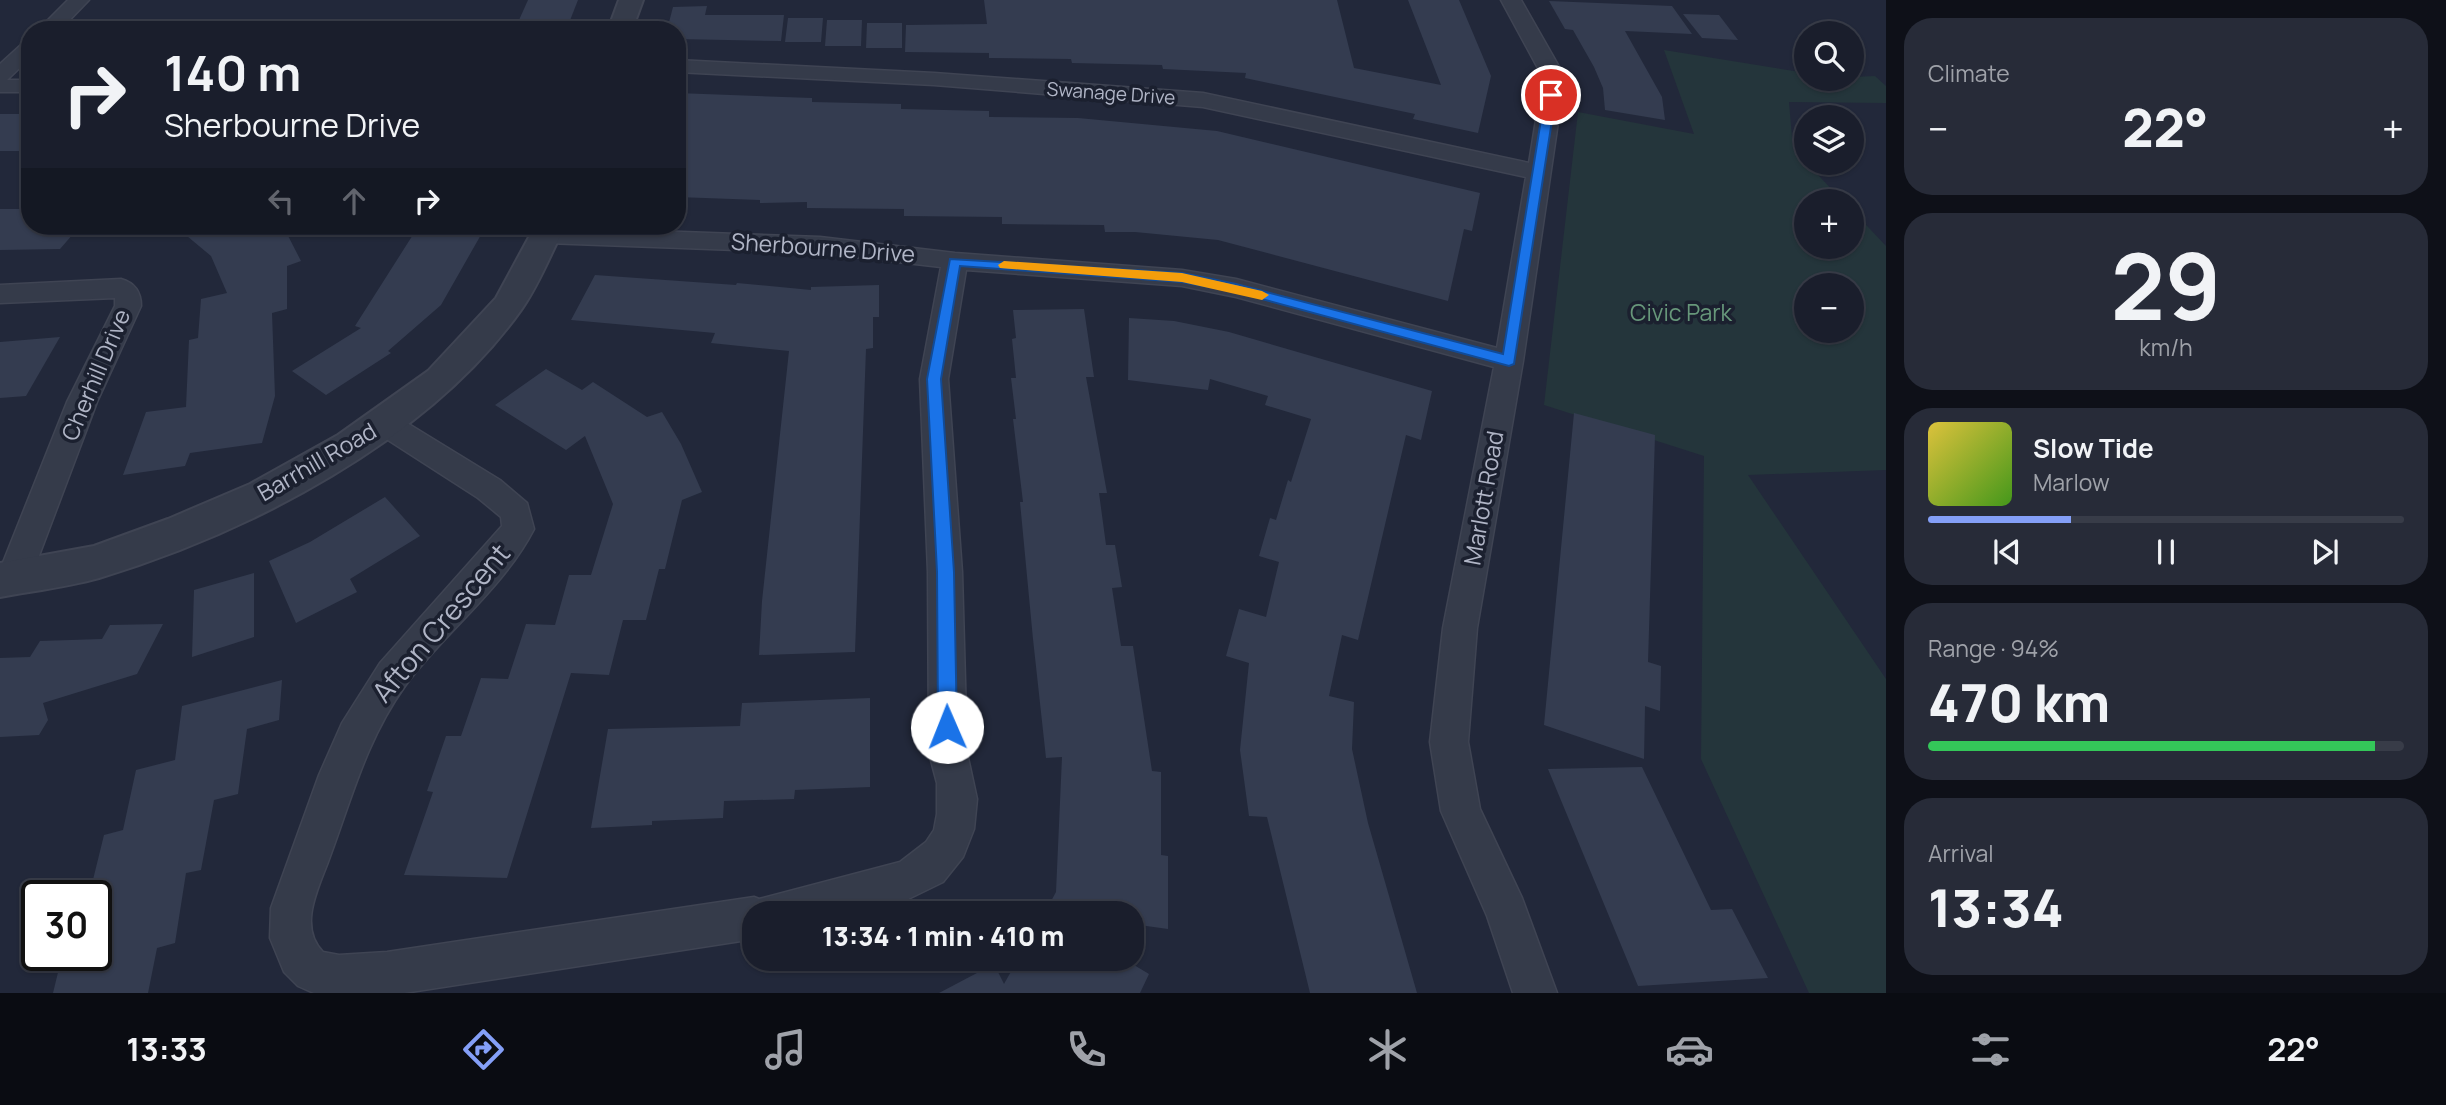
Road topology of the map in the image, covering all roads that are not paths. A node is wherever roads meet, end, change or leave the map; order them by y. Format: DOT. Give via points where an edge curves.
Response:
graph roads {
  1 [pos="79,0"];
  2 [pos="631,0"];
  3 [pos="1511,0"];
  4 [pos="57,21"];
  5 [pos="623,21"];
  6 [pos="21,55"];
  7 [pos="686,66"];
  8 [pos="0,75"];
  9 [pos="0,86"];
  10 [pos="21,86"];
  11 [pos="1538,172"];
  12 [pos="546,235"];
  13 [pos="626,235"];
  14 [pos="955,261"];
  15 [pos="0,294"];
  16 [pos="1509,361"];
  17 [pos="384,423"];
  18 [pos="7,578"];
  19 [pos="827,901"];
  20 [pos="742,920"];
  21 [pos="1535,993"];
  1 -- 4 [label="street"];
  2 -- 5 [label="street"];
  3 -- 11 [label="street, Marlott Road" via="1552,72"];
  6 -- 8 [label="street"];
  7 -- 11 [label="street, Swanage Drive" via="934,79 1203,100"];
  9 -- 10 [label="street"];
  11 -- 16 [label="street, Marlott Road"];
  12 -- 17 [label="street, Barrhill Road" via="509,304 440,380"];
  13 -- 14 [label="street, Sherbourne Drive" via="820,245"];
  14 -- 16 [label="street, Sherbourne Drive" via="1182,278 1236,288"];
  14 -- 19 [label="street" via="934,379 946,572 948,753 957,778 958,812 948,844 928,869 885,887"];
  15 -- 18 [label="street, Cherhill Drive" via="121,288 128,296 128,306"];
  16 -- 21 [label="street, Marlott Road" via="1460,628 1449,742 1461,811 1507,912"];
  17 -- 18 [label="street, Barrhill Road" via="264,495 182,530 96,562"];
  17 -- 20 [label="street, Afton Crescent" via="489,489 516,512 518,529 376,698 338,775 296,896 290,923 293,947 311,970 327,975 387,974"];
}
